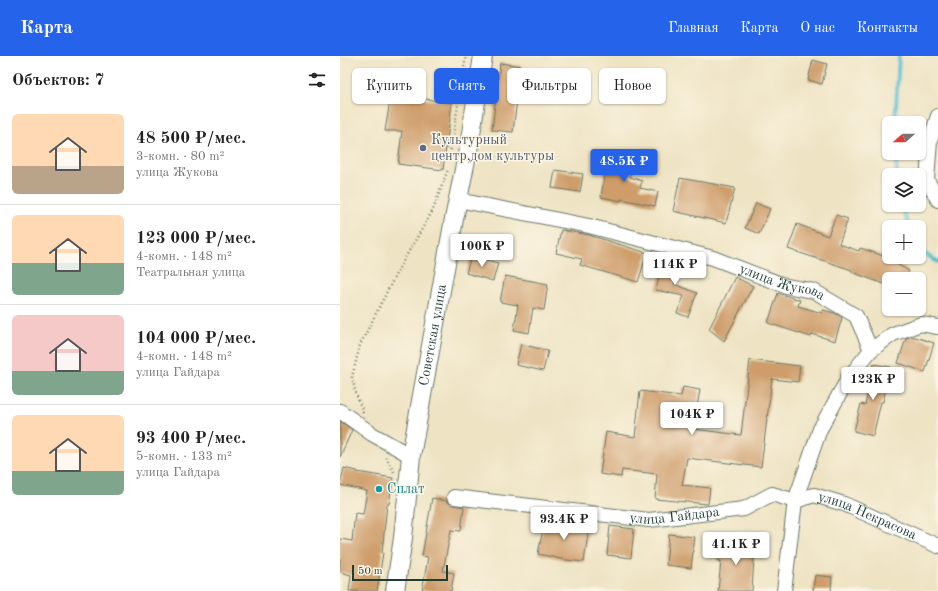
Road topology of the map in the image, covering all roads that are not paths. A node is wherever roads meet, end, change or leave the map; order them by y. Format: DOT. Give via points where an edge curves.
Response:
graph roads {
  1 [pos="483,56"];
  2 [pos="938,116"];
  3 [pos="458,200"];
  4 [pos="938,200"];
  5 [pos="938,327"];
  6 [pos="871,350"];
  7 [pos="340,411"];
  8 [pos="411,456"];
  9 [pos="454,497"];
  10 [pos="795,501"];
  11 [pos="938,546"];
  12 [pos="395,591"];
  13 [pos="784,591"];
  1 -- 3 [label="main road, Советская улица"];
  2 -- 4 [label="street" via="930,141 927,180"];
  3 -- 6 [label="street, улица Жукова" via="596,228 713,258 786,286 814,291 856,316"];
  3 -- 8 [label="main road, Советская улица"];
  5 -- 6 [label="street" via="922,324 893,334"];
  6 -- 10 [label="street" via="849,377 820,429"];
  7 -- 8 [label="street" via="372,434"];
  8 -- 12 [label="main road, Советская улица"];
  9 -- 10 [label="street, улица Гайдара" via="649,520 744,509 772,494"];
  10 -- 11 [label="street, улица Некрасова" via="814,495 844,504"];
  10 -- 13 [label="street"];
}
